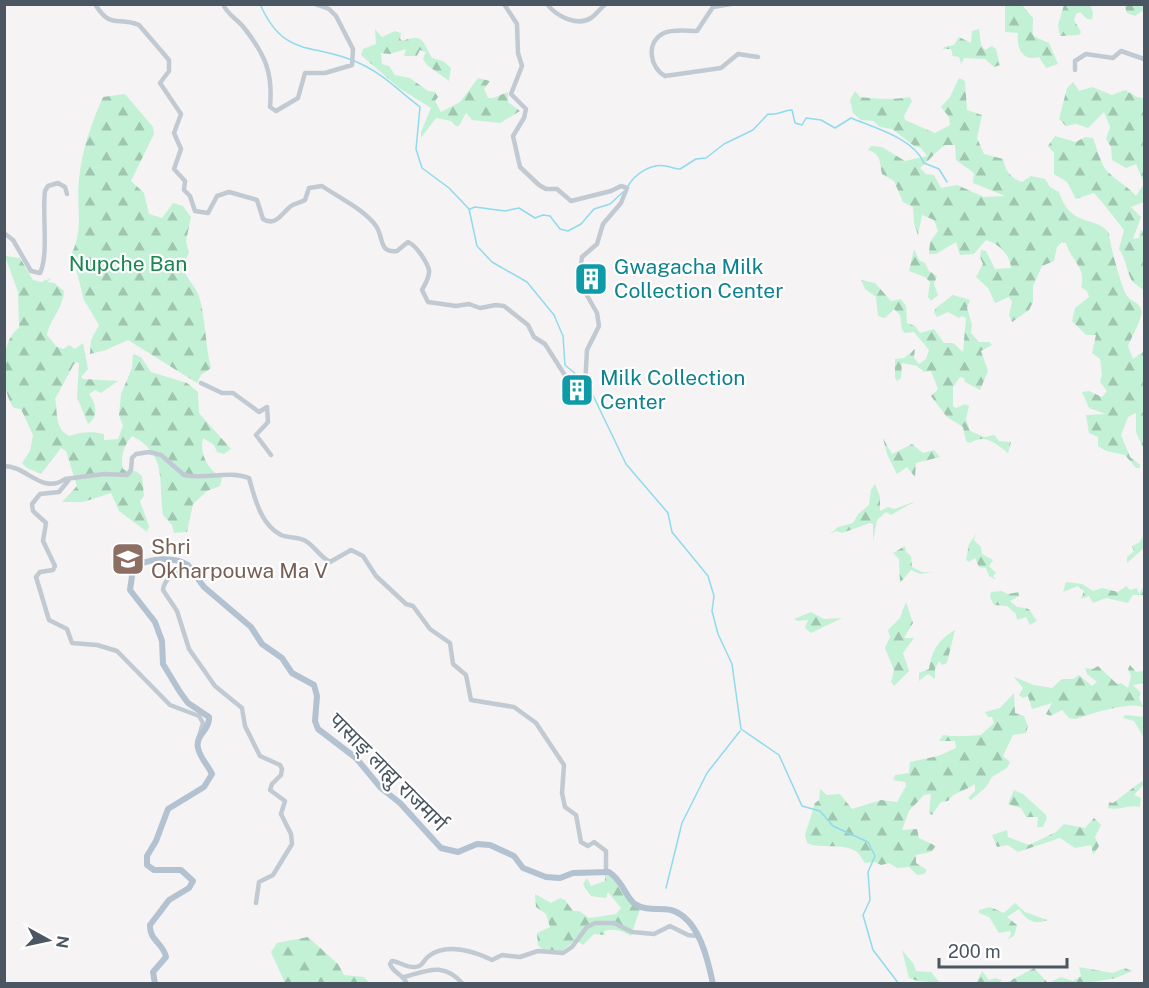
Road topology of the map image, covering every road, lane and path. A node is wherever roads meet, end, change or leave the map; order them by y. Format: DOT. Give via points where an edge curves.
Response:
graph roads {
  1 [pos="95,4"];
  2 [pos="223,4"];
  3 [pos="315,4"];
  4 [pos="504,4"];
  5 [pos="548,4"];
  6 [pos="606,4"];
  7 [pos="731,4"];
  8 [pos="758,57"];
  9 [pos="1144,59"];
  10 [pos="1075,70"];
  11 [pos="67,194"];
  12 [pos="4,233"];
  13 [pos="201,383"];
  14 [pos="271,455"];
  15 [pos="4,466"];
  16 [pos="65,479"];
  17 [pos="190,567"];
  18 [pos="198,740"];
  19 [pos="606,872"];
  20 [pos="256,903"];
  21 [pos="697,936"];
  22 [pos="404,977"];
  23 [pos="155,984"];
  24 [pos="407,984"];
  25 [pos="463,984"];
  26 [pos="713,984"];
  1 -- 4 [label="street" via="111,22 139,25 169,60 169,70 160,83 182,117 174,133 181,149 174,169 185,181 184,190 195,211 208,213 217,196 229,192 257,200 263,219 272,222 305,200 309,188 322,186 374,223 385,249 397,251 408,242 415,246 428,268 422,290 428,302 485,308 501,304 545,344 573,388 578,384 585,386 587,350 599,326 597,313 585,292 582,257 596,244 603,224 621,203 627,188 621,186 571,201 557,189 539,185 520,167 513,136 526,109 511,94 522,66 517,24"];
  2 -- 3 [label="street" via="246,30 267,64 273,90 270,107 276,111 298,98 307,72 325,73 352,65 354,49 336,16"];
  5 -- 6 [label="street" via="561,17 576,21 592,18"];
  7 -- 8 [label="street" via="712,7 697,31 669,32 657,37 651,50 652,61 665,76 721,68 738,54"];
  9 -- 10 [label="street" via="1121,51 1113,58 1086,54 1075,61"];
  11 -- 12 [label="street" via="58,183 45,191 45,256 40,273 31,272 13,240"];
  13 -- 14 [label="street" via="222,393 233,393 259,412 267,407 268,422 256,435"];
  15 -- 16 [label="street" via="13,466 48,485"];
  16 -- 18 [label="street" via="68,483 59,492 39,494 32,504 33,511 46,523 43,541 55,567 36,577 45,614 52,623 67,629 72,644 117,651 170,705 199,716 203,723"];
  16 -- 19 [label="street" via="127,475 136,454 157,453 184,475 249,478 262,517 271,527 279,534 303,540 330,562 351,550 358,552 376,576 450,643 453,664 466,675 471,700 514,707 543,732 564,765 565,807 576,815 581,843 588,846 594,842 606,852"];
  17 -- 18 [label="main road" via="176,561 145,562 133,569 130,590 155,622 162,641 163,663 180,692 188,703 209,717 209,724"];
  17 -- 19 [label="main road, पासाङ् लाह्मु राजमार्ग" via="204,587 251,627 262,644 282,657 292,673 314,685 318,729 356,758 441,848 462,852 477,844 490,845 514,856 523,868 546,877"];
  17 -- 20 [label="street" via="170,577 163,590 177,611 189,649 215,686 242,708 245,726 261,756 280,765 282,770 270,790 285,801 281,814 292,844 273,874 260,882"];
  18 -- 23 [label="main road" via="211,779 168,809 146,858 151,868 181,870 193,881 189,888 169,900 150,925 151,936 166,952 153,972"];
  19 -- 21 [label="main road" via="624,885 635,904 674,911"];
  21 -- 22 [label="street" via="670,926 658,933 636,933 614,923 595,923 586,927 572,947 562,953 538,951 492,960 476,952 450,950 429,956 416,968 392,961 393,970"];
  21 -- 26 [label="main road" via="710,963"];
  22 -- 24 [label="street"];
  22 -- 25 [label="street" via="436,969 454,975"];
}
